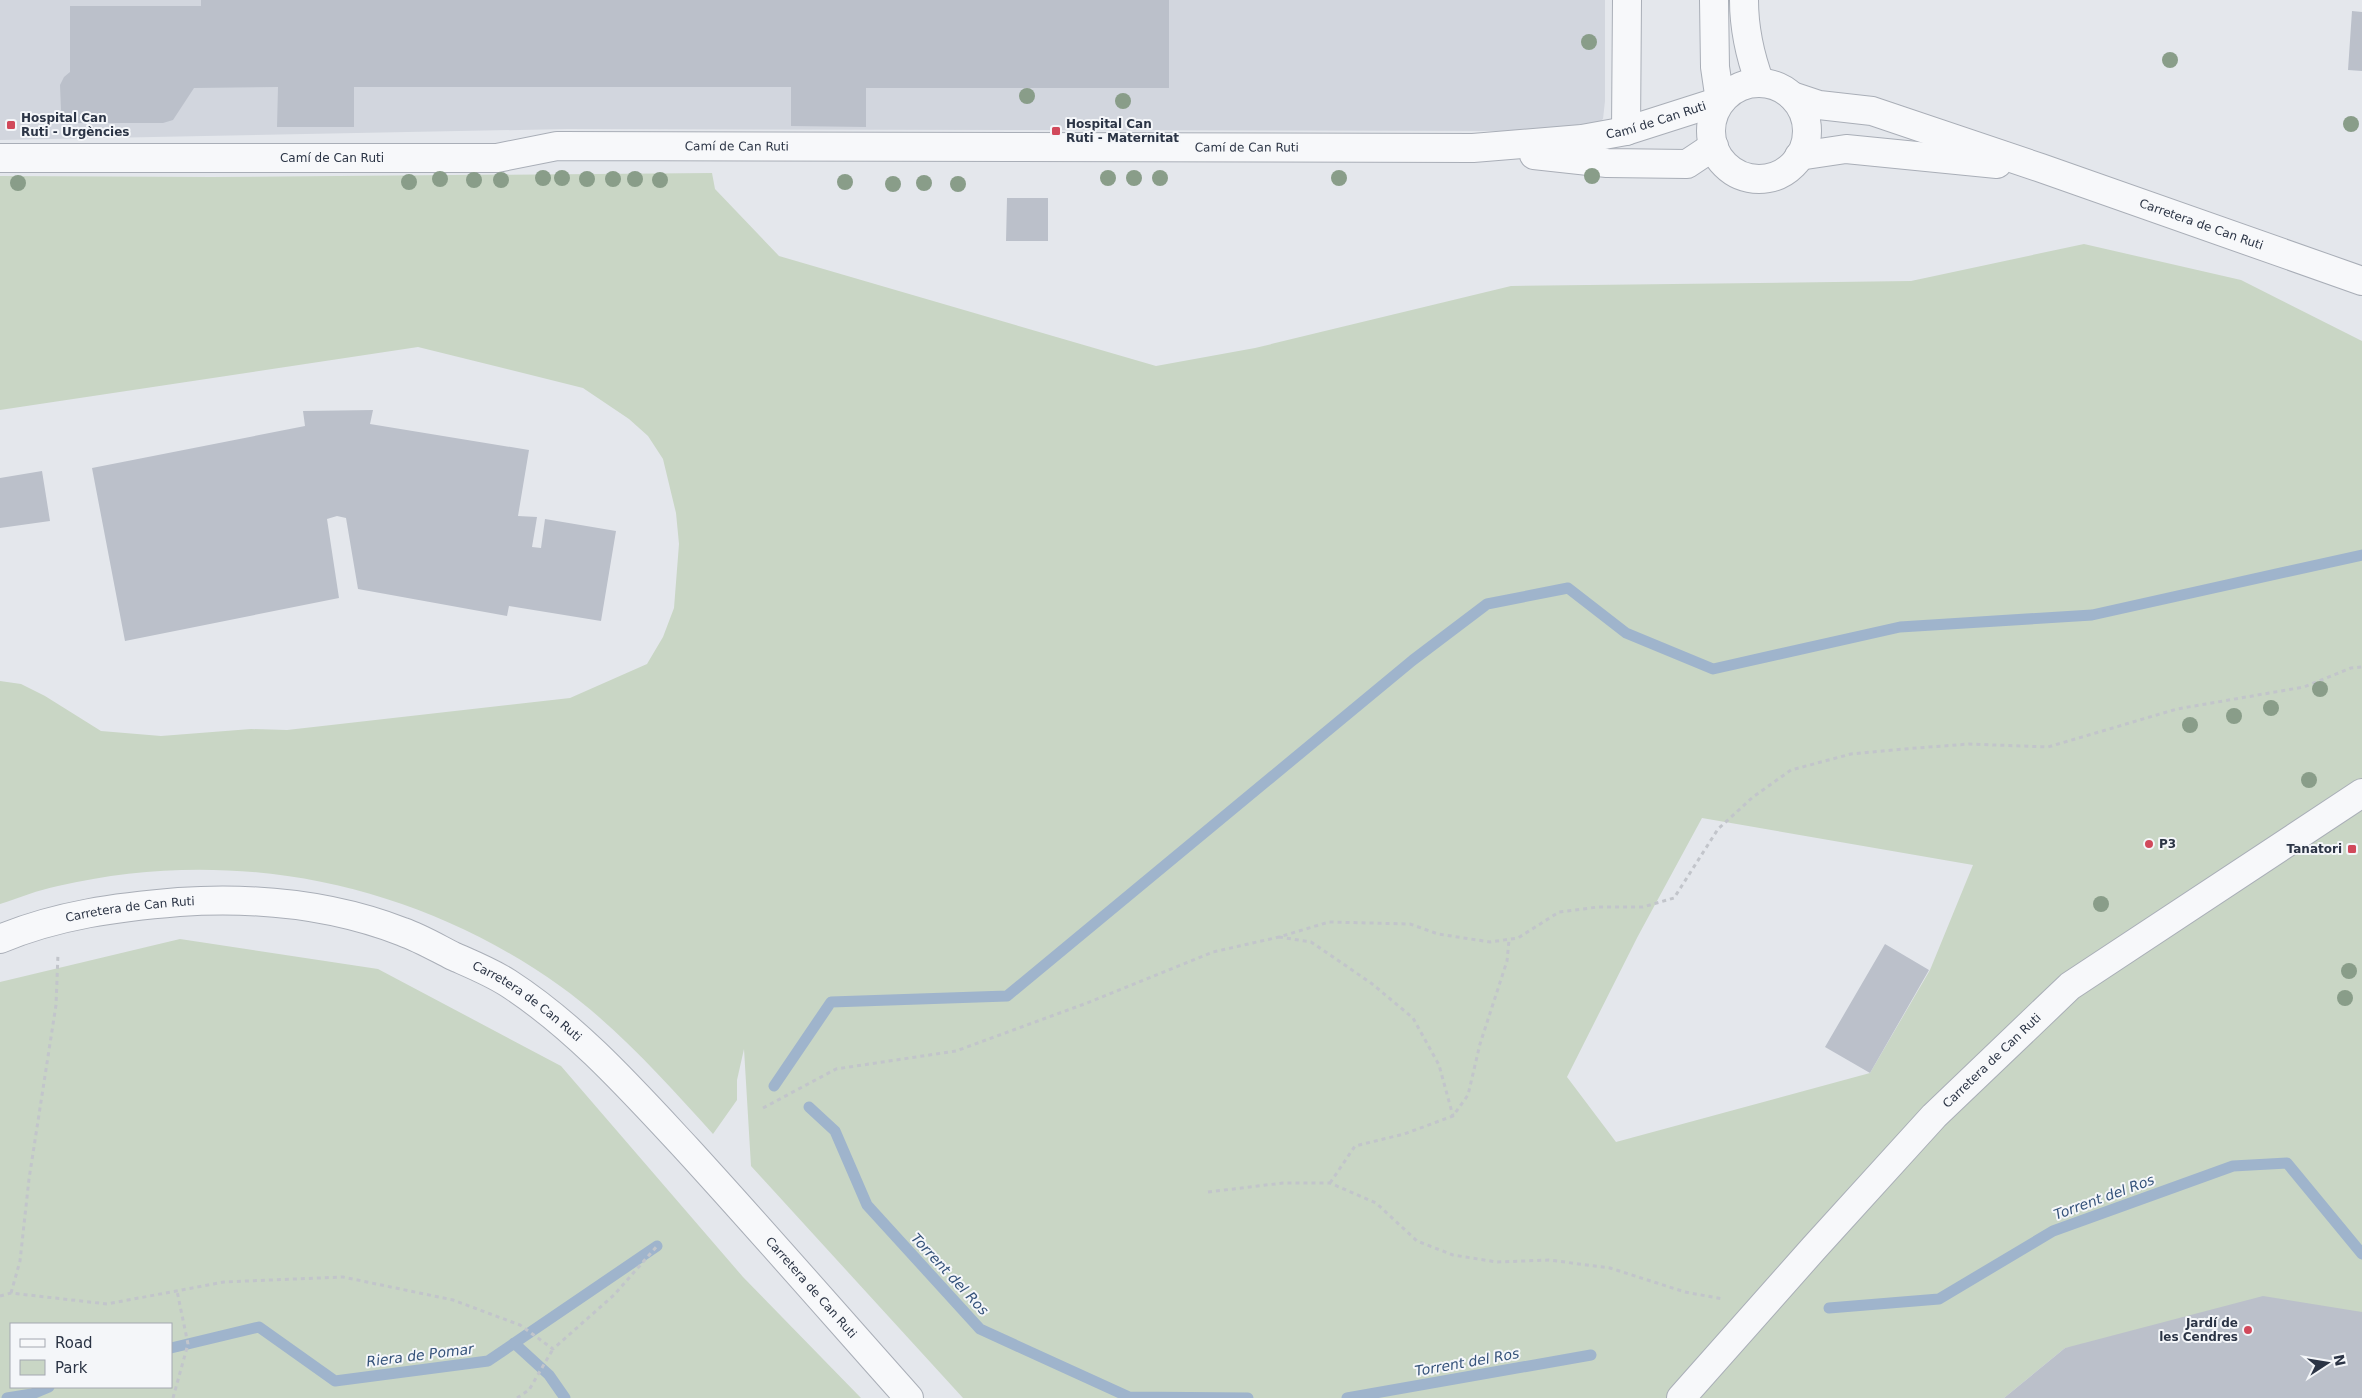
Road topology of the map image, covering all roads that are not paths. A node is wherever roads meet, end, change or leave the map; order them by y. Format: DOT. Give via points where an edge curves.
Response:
graph roads {
  1 [pos="1627,0"];
  2 [pos="1714,0"];
  3 [pos="1744,0"];
  4 [pos="1760,83"];
  5 [pos="1792,96"];
  6 [pos="1720,101"];
  7 [pos="1626,131"];
  8 [pos="1714,146"];
  9 [pos="1473,148"];
  10 [pos="1799,156"];
  11 [pos="0,158"];
  12 [pos="2041,168"];
  13 [pos="2362,281"];
  14 [pos="2362,793"];
  15 [pos="0,939"];
  16 [pos="910,1398"];
  17 [pos="1681,1398"];
  1 -- 7 [label="street"];
  2 -- 6 [label="street" via="1714,67"];
  3 -- 4 [label="street" via="1750,57"];
  4 -- 5 [label="street" via="1780,88"];
  4 -- 6 [label="street" via="1736,89"];
  5 -- 10 [label="street" via="1806,122 1806,138"];
  5 -- 12 [label="street, Carretera de Can Ruti" via="1820,105 1872,112"];
  6 -- 7 [label="street, Camí de Can Ruti"];
  6 -- 8 [label="street" via="1712,126"];
  7 -- 9 [label="street, Camí de Can Ruti" via="1582,139"];
  8 -- 9 [label="street, Camí de Can Ruti" via="1686,164 1607,163"];
  8 -- 10 [label="street" via="1729,168 1754,178 1779,174"];
  9 -- 11 [label="street, Camí de Can Ruti" via="557,146 497,158"];
  10 -- 12 [label="street, Carretera de Can Ruti" via="1846,149"];
  12 -- 13 [label="street, Carretera de Can Ruti"];
  14 -- 17 [label="street, Carretera de Can Ruti" via="2070,986 1934,1116"];
  15 -- 16 [label="street, Carretera de Can Ruti" via="67,917 138,905 223,899 282,902 347,914 404,932 507,982 600,1058"];
}
